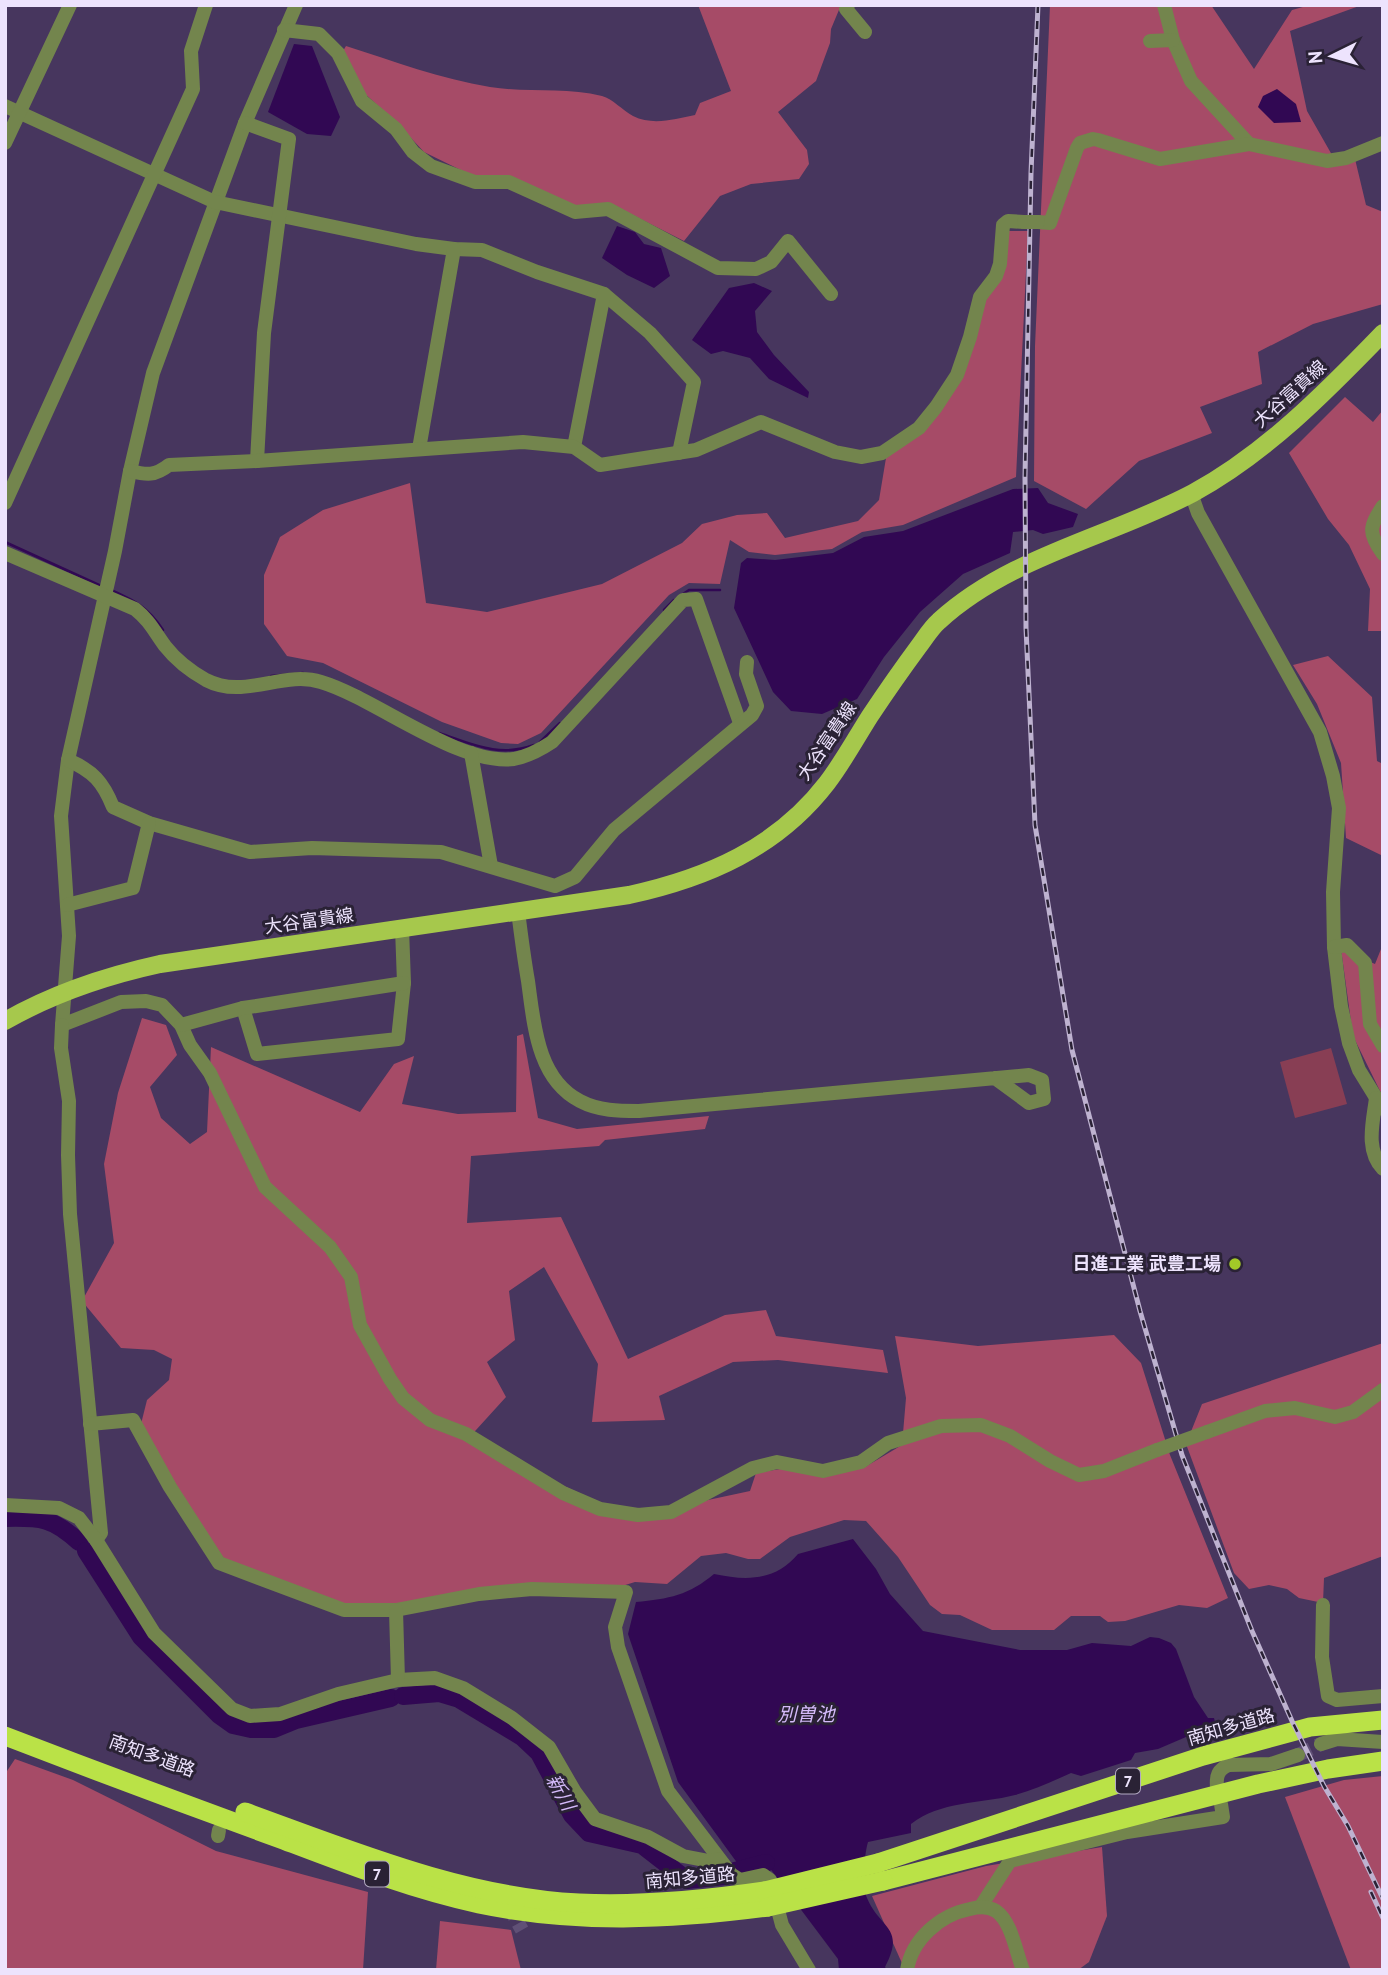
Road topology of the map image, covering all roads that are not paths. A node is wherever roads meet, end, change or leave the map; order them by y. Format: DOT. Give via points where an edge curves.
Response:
graph roads {
  1 [pos="70,5"];
  2 [pos="296,5"];
  3 [pos="848,5"];
  4 [pos="1164,5"];
  5 [pos="203,6"];
  6 [pos="284,30"];
  7 [pos="864,32"];
  8 [pos="1173,40"];
  9 [pos="1150,41"];
  10 [pos="12,109"];
  11 [pos="245,123"];
  12 [pos="5,143"];
  13 [pos="1383,143"];
  14 [pos="1249,144"];
  15 [pos="155,175"];
  16 [pos="215,202"];
  17 [pos="281,217"];
  18 [pos="454,249"];
  19 [pos="604,294"];
  20 [pos="831,295"];
  21 [pos="1383,333"];
  22 [pos="574,447"];
  23 [pos="418,449"];
  24 [pos="678,453"];
  25 [pos="257,461"];
  26 [pos="130,471"];
  27 [pos="1192,493"];
  28 [pos="5,503"];
  29 [pos="1383,506"];
  30 [pos="5,553"];
  31 [pos="1383,554"];
  32 [pos="105,596"];
  33 [pos="747,662"];
  34 [pos="740,723"];
  35 [pos="471,753"];
  36 [pos="68,760"];
  37 [pos="149,823"];
  38 [pos="491,866"];
  39 [pos="67,905"];
  40 [pos="518,911"];
  41 [pos="402,928"];
  42 [pos="1334,947"];
  43 [pos="404,984"];
  44 [pos="65,990"];
  45 [pos="243,1008"];
  46 [pos="5,1021"];
  47 [pos="181,1024"];
  48 [pos="62,1025"];
  49 [pos="1383,1046"];
  50 [pos="995,1078"];
  51 [pos="1379,1103"];
  52 [pos="1383,1169"];
  53 [pos="1383,1390"];
  54 [pos="90,1424"];
  55 [pos="5,1505"];
  56 [pos="96,1540"];
  57 [pos="1323,1605"];
  58 [pos="396,1610"];
  59 [pos="398,1680"];
  60 [pos="1383,1696"];
  61 [pos="1383,1720"];
  62 [pos="5,1722"];
  63 [pos="5,1736"];
  64 [pos="1383,1742"];
  65 [pos="1321,1744"];
  66 [pos="1298,1755"];
  67 [pos="1383,1761"];
  68 [pos="1217,1787"];
  69 [pos="1221,1804"];
  70 [pos="719,1859"];
  71 [pos="881,1872"];
  72 [pos="766,1899"];
  73 [pos="981,1906"];
  74 [pos="809,1970"];
  75 [pos="907,1970"];
  76 [pos="1023,1970"];
  1 -- 10 [label="street"];
  2 -- 6 [label="street"];
  3 -- 7 [label="street" via="846,9"];
  4 -- 8 [label="street"];
  5 -- 15 [label="street" via="191,51 192,89"];
  6 -- 11 [label="street"];
  6 -- 20 [label="street" via="319,34 338,52 362,101 431,166 474,182 509,181 575,212 608,209 718,268 757,269 771,262 788,241"];
  8 -- 9 [label="street"];
  8 -- 14 [label="street" via="1191,81"];
  10 -- 12 [label="street"];
  10 -- 15 [label="street"];
  11 -- 16 [label="street"];
  11 -- 17 [label="street" via="289,139"];
  13 -- 14 [label="street" via="1327,161"];
  14 -- 24 [label="street" via="1160,159 1098,140 1080,143 1050,223 1008,221 1003,225 1000,264 980,297 957,375 919,428 882,453 861,457 835,452 761,422"];
  15 -- 16 [label="street"];
  15 -- 28 [label="street"];
  16 -- 17 [label="street"];
  16 -- 26 [label="street" via="153,373"];
  17 -- 18 [label="street"];
  17 -- 25 [label="street" via="264,333"];
  18 -- 19 [label="street" via="482,250"];
  18 -- 23 [label="street"];
  19 -- 22 [label="street"];
  19 -- 24 [label="street" via="650,333 694,382"];
  21 -- 27 [label="main road, 大谷富貴線" via="1251,457"];
  22 -- 23 [label="street" via="523,442"];
  22 -- 24 [label="street" via="600,465"];
  23 -- 25 [label="street"];
  25 -- 26 [label="street" via="169,465 147,475"];
  26 -- 32 [label="street"];
  27 -- 40 [label="main road, 大谷富貴線" via="1026,565 966,599 936,623 819,792 773,836 735,860 663,887"];
  27 -- 42 [label="street" via="1198,513 1308,708 1323,743 1339,808"];
  29 -- 31 [label="street" via="1372,522 1372,538"];
  30 -- 32 [label="street"];
  32 -- 35 [label="street" via="135,609 183,666 207,681 236,688 298,679 320,681"];
  32 -- 36 [label="street"];
  33 -- 34 [label="street" via="746,674 757,706"];
  34 -- 35 [label="street" via="695,599 683,600 552,742 533,755 510,759"];
  34 -- 38 [label="street" via="614,831 575,877 555,886"];
  35 -- 38 [label="street"];
  36 -- 37 [label="street" via="88,769 106,789 113,807"];
  36 -- 39 [label="street" via="61,816"];
  37 -- 38 [label="street" via="250,852 312,848 441,852"];
  37 -- 39 [label="street" via="133,888"];
  39 -- 44 [label="street"];
  40 -- 41 [label="main road, 大谷富貴線"];
  40 -- 50 [label="street" via="535,1032 545,1063 558,1084 580,1101 608,1111"];
  41 -- 43 [label="street"];
  41 -- 44 [label="main road, 大谷富貴線" via="160,964"];
  42 -- 49 [label="street" via="1347,946 1365,963 1370,1024"];
  42 -- 51 [label="street" via="1349,1043"];
  43 -- 45 [label="street"];
  43 -- 45 [label="street" via="398,1039 257,1054"];
  44 -- 46 [label="main road, 大谷富貴線"];
  44 -- 48 [label="street"];
  45 -- 47 [label="street"];
  47 -- 48 [label="street" via="162,1005 146,1001 121,1002"];
  47 -- 53 [label="street, bridge" via="265,1187 330,1247 351,1277 360,1325 404,1398 430,1420 466,1434 563,1493 600,1509 638,1516 671,1512 753,1468 777,1462 823,1471 861,1462 888,1443 940,1426 981,1425 1079,1475 1104,1471 1265,1411 1295,1408 1335,1417 1353,1412"];
  48 -- 54 [label="street" via="69,1101 70,1214"];
  51 -- 52 [label="street" via="1371,1131 1373,1159"];
  54 -- 56 [label="street" via="101,1532"];
  54 -- 58 [label="street" via="133,1420 219,1563 344,1610"];
  55 -- 56 [label="street" via="59,1508 79,1518"];
  56 -- 59 [label="street" via="154,1633 232,1709 250,1716 280,1714"];
  57 -- 60 [label="street" via="1322,1657 1328,1696 1337,1700"];
  58 -- 59 [label="street"];
  58 -- 70 [label="street" via="532,1589 626,1592 615,1627 622,1660 668,1791"];
  59 -- 70 [label="street" via="435,1678 463,1688 512,1718 549,1747 595,1819 648,1837 683,1856"];
  61 -- 71 [label="highway, 南知多道路 / 7" via="1311,1727 1203,1755"];
  62 -- 72 [label="highway, 南知多道路 / 7" via="372,1858 472,1887 576,1903"];
  63 -- 72 [label="highway, 南知多道路 / 7" via="365,1870 480,1904 625,1919 669,1918"];
  64 -- 65 [label="street" via="1337,1739"];
  66 -- 68 [label="street" via="1271,1764 1223,1767"];
  67 -- 71 [label="highway, 南知多道路 / 7" via="1258,1784"];
  69 -- 73 [label="street" via="1223,1818 1127,1832 1010,1861"];
  70 -- 74 [label="street" via="740,1880 763,1875 770,1880 782,1925"];
  71 -- 72 [label="highway, 南知多道路 / 7, bridge"];
  73 -- 75 [label="street" via="939,1922 909,1956"];
  73 -- 76 [label="street" via="994,1909 1006,1922"];
}
